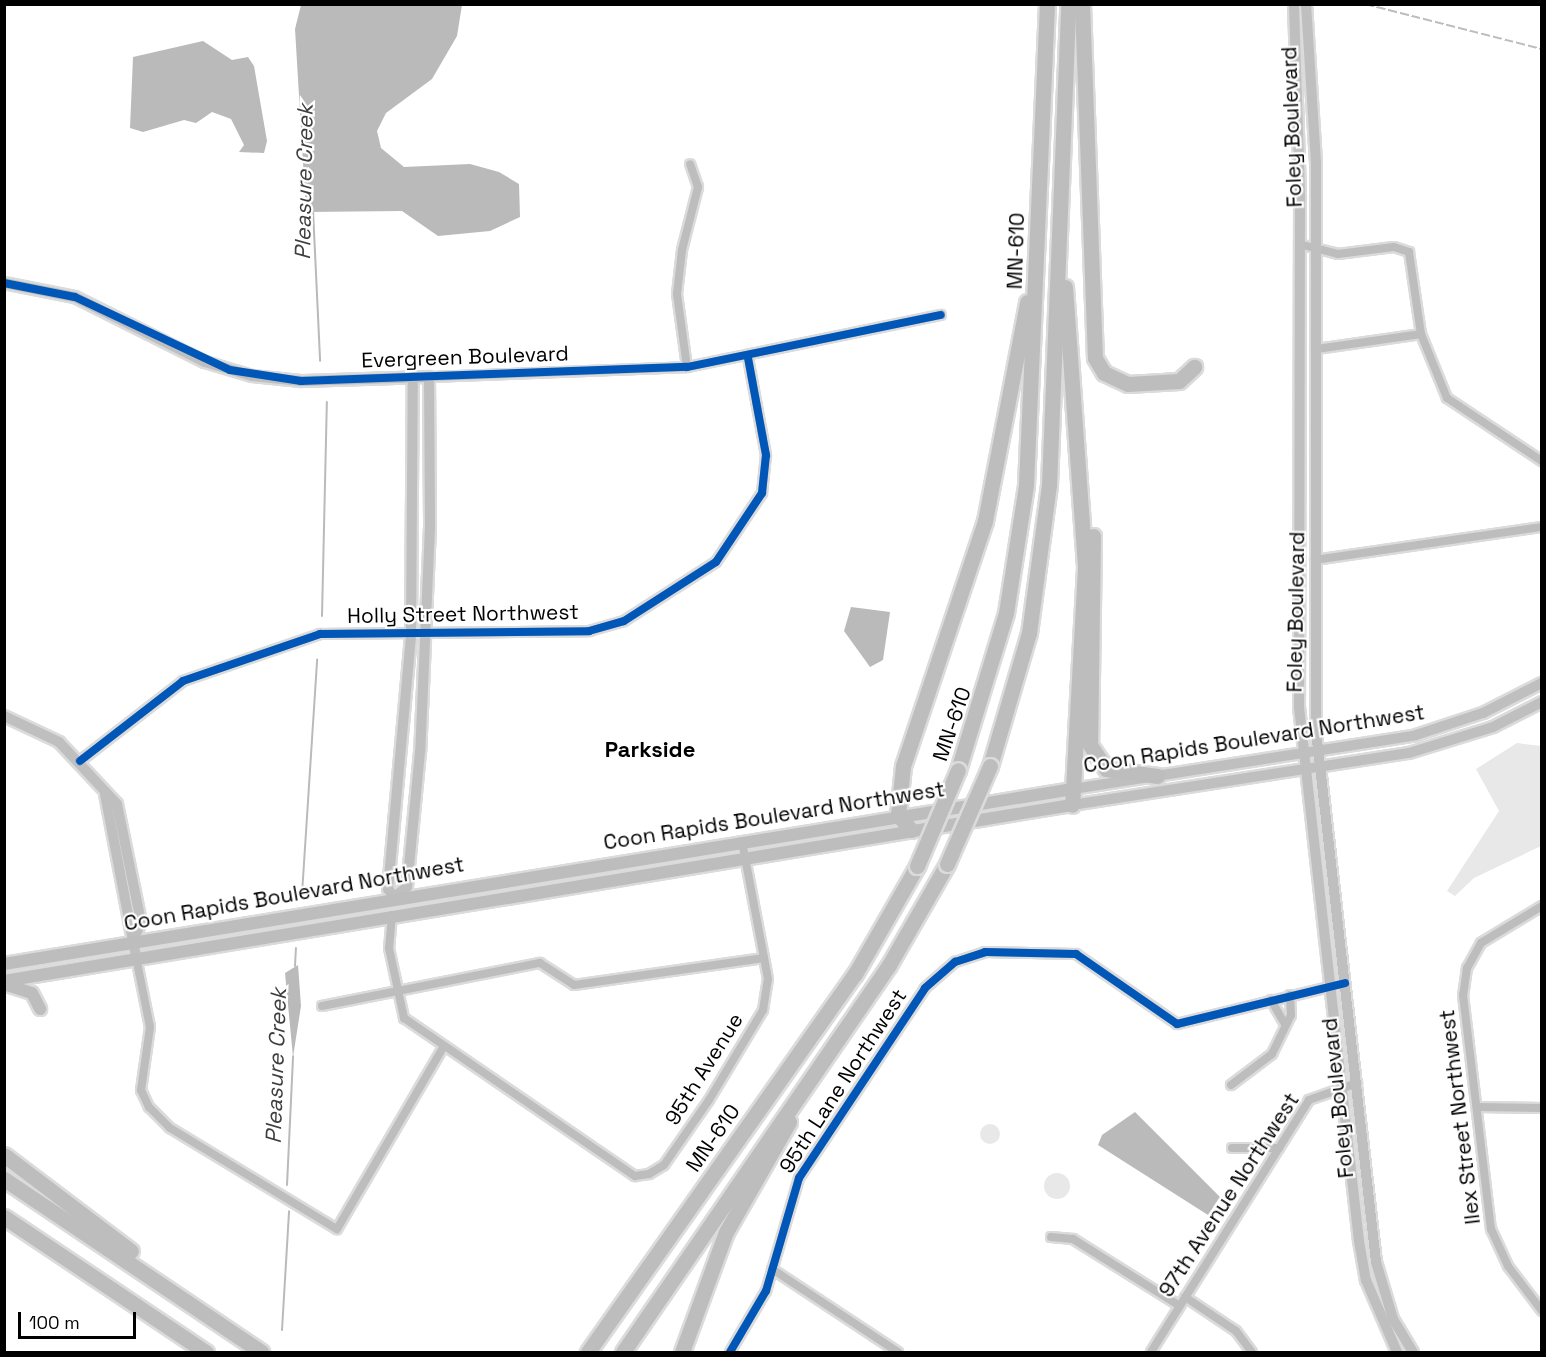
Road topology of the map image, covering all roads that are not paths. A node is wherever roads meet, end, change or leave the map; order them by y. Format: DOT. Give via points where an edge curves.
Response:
graph roads {
  1 [pos="1047,4"];
  2 [pos="1068,4"];
  3 [pos="1082,4"];
  4 [pos="1294,4"];
  5 [pos="1306,4"];
  6 [pos="1304,58"];
  7 [pos="690,164"];
  8 [pos="1059,242"];
  9 [pos="1038,243"];
  10 [pos="1299,244"];
  11 [pos="1316,250"];
  12 [pos="4,283"];
  13 [pos="941,315"];
  14 [pos="1421,334"];
  15 [pos="1317,349"];
  16 [pos="748,358"];
  17 [pos="687,367"];
  18 [pos="1194,367"];
  19 [pos="413,377"];
  20 [pos="429,377"];
  21 [pos="1542,461"];
  22 [pos="1082,467"];
  23 [pos="1542,527"];
  24 [pos="1315,560"];
  25 [pos="411,634"];
  26 [pos="426,635"];
  27 [pos="1542,683"];
  28 [pos="1542,702"];
  29 [pos="4,716"];
  30 [pos="1319,752"];
  31 [pos="1304,754"];
  32 [pos="80,761"];
  33 [pos="1320,767"];
  34 [pos="1305,770"];
  35 [pos="1158,776"];
  36 [pos="1073,789"];
  37 [pos="105,794"];
  38 [pos="1072,805"];
  39 [pos="898,815"];
  40 [pos="911,831"];
  41 [pos="742,841"];
  42 [pos="745,856"];
  43 [pos="394,897"];
  44 [pos="1542,906"];
  45 [pos="392,915"];
  46 [pos="133,941"];
  47 [pos="136,957"];
  48 [pos="764,958"];
  49 [pos="4,962"];
  50 [pos="4,982"];
  51 [pos="1345,983"];
  52 [pos="1328,985"];
  53 [pos="395,988"];
  54 [pos="1290,995"];
  55 [pos="1271,1000"];
  56 [pos="322,1006"];
  57 [pos="40,1009"];
  58 [pos="1285,1024"];
  59 [pos="444,1046"];
  60 [pos="806,1083"];
  61 [pos="1356,1083"];
  62 [pos="1231,1085"];
  63 [pos="1339,1086"];
  64 [pos="1478,1107"];
  65 [pos="1542,1108"];
  66 [pos="1232,1148"];
  67 [pos="1279,1148"];
  68 [pos="4,1155"];
  69 [pos="4,1179"];
  70 [pos="4,1217"];
  71 [pos="4,1226"];
  72 [pos="1050,1237"];
  73 [pos="37,1239"];
  74 [pos="772,1269"];
  75 [pos="178,1293"];
  76 [pos="1185,1297"];
  77 [pos="1180,1305"];
  78 [pos="1542,1311"];
  79 [pos="206,1353"];
  80 [pos="261,1353"];
  81 [pos="588,1353"];
  82 [pos="623,1353"];
  83 [pos="682,1353"];
  84 [pos="730,1353"];
  85 [pos="898,1353"];
  86 [pos="1151,1353"];
  87 [pos="1252,1353"];
  88 [pos="1398,1353"];
  89 [pos="1413,1353"];
  1 -- 9 [label="highway, MN-610"];
  2 -- 8 [label="highway, MN-610"];
  3 -- 18 [label="highway" via="1095,358 1104,373 1128,384 1179,381"];
  4 -- 6 [label="main road, Foley Boulevard"];
  5 -- 6 [label="main road, Foley Boulevard"];
  6 -- 10 [label="main road, Foley Boulevard"];
  6 -- 11 [label="main road, Foley Boulevard"];
  7 -- 17 [label="street" via="698,187 682,250 677,294"];
  8 -- 22 [label="highway"];
  8 -- 60 [label="highway, MN-610, bridge" via="1049,485 1037,587 1017,683 990,766 947,864 889,965"];
  9 -- 39 [label="highway" via="999,465 903,766"];
  9 -- 81 [label="highway, MN-610, bridge" via="1017,550 988,686 958,770 917,866 855,974"];
  10 -- 11 [label="street"];
  10 -- 31 [label="main road, Foley Boulevard" via="1297,602"];
  11 -- 14 [label="street" via="1338,254 1394,246 1410,252"];
  11 -- 15 [label="main road, Foley Boulevard"];
  12 -- 19 [label="main road, Evergreen Boulevard" via="75,297 205,362 252,376 301,381"];
  13 -- 16 [label="street, Evergreen Boulevard"];
  14 -- 15 [label="street"];
  14 -- 21 [label="street" via="1438,382 1454,405"];
  15 -- 24 [label="main road, Foley Boulevard"];
  16 -- 17 [label="street, Evergreen Boulevard"];
  16 -- 26 [label="street, Holly Street Northwest" via="765,445 765,480 754,508 716,562 609,627"];
  17 -- 20 [label="street, Evergreen Boulevard"];
  19 -- 20 [label="main road, Evergreen Boulevard"];
  19 -- 25 [label="main road"];
  20 -- 26 [label="main road"];
  22 -- 35 [label="highway" via="1096,565 1090,745 1106,769"];
  22 -- 36 [label="highway" via="1085,634"];
  23 -- 24 [label="street"];
  24 -- 30 [label="main road, Foley Boulevard"];
  25 -- 26 [label="street, Holly Street Northwest"];
  25 -- 32 [label="street, Holly Street Northwest" via="320,634 221,664 141,709"];
  25 -- 43 [label="main road" via="388,889"];
  26 -- 43 [label="main road" via="407,887"];
  27 -- 30 [label="main road, Coon Rapids Boulevard Northwest" via="1446,726"];
  28 -- 33 [label="main road, Coon Rapids Boulevard Northwest" via="1493,727 1433,748"];
  29 -- 32 [label="main road" via="40,731"];
  30 -- 31 [label="main road, Coon Rapids Boulevard Northwest"];
  30 -- 33 [label="main road, Foley Boulevard"];
  31 -- 34 [label="main road, Foley Boulevard"];
  31 -- 35 [label="main road, Coon Rapids Boulevard Northwest"];
  32 -- 37 [label="main road"];
  33 -- 34 [label="main road, Coon Rapids Boulevard Northwest"];
  33 -- 51 [label="main road, Foley Boulevard"];
  34 -- 38 [label="main road, Coon Rapids Boulevard Northwest"];
  34 -- 52 [label="main road, Foley Boulevard"];
  35 -- 36 [label="main road, Coon Rapids Boulevard Northwest"];
  36 -- 38 [label="highway"];
  36 -- 39 [label="main road, Coon Rapids Boulevard Northwest"];
  37 -- 46 [label="main road"];
  37 -- 46 [label="main road" via="117,804 132,858 141,922"];
  38 -- 40 [label="main road, Coon Rapids Boulevard Northwest"];
  39 -- 40 [label="highway"];
  39 -- 41 [label="main road, Coon Rapids Boulevard Northwest"];
  40 -- 42 [label="main road, Coon Rapids Boulevard Northwest"];
  41 -- 42 [label="street, 95th Avenue"];
  41 -- 43 [label="main road, Coon Rapids Boulevard Northwest"];
  42 -- 45 [label="main road, Coon Rapids Boulevard Northwest"];
  42 -- 48 [label="street, 95th Avenue"];
  43 -- 45 [label="main road"];
  43 -- 46 [label="main road, Coon Rapids Boulevard Northwest"];
  44 -- 64 [label="street, Ilex Street Northwest" via="1481,943 1467,968 1463,995"];
  45 -- 47 [label="main road, Coon Rapids Boulevard Northwest"];
  45 -- 53 [label="street" via="389,948"];
  46 -- 47 [label="main road"];
  46 -- 49 [label="main road, Coon Rapids Boulevard Northwest"];
  47 -- 50 [label="main road, Coon Rapids Boulevard Northwest"];
  47 -- 59 [label="street" via="150,1027 141,1090 149,1107 170,1128 337,1228"];
  48 -- 53 [label="street" via="574,985 540,963"];
  48 -- 59 [label="street, 95th Avenue" via="768,979 762,1010 715,1090 664,1165 635,1176"];
  50 -- 57 [label="main road" via="32,993"];
  51 -- 52 [label="street, 95th Lane Northwest"];
  51 -- 61 [label="main road, Foley Boulevard"];
  52 -- 54 [label="street, 95th Lane Northwest"];
  52 -- 63 [label="main road, Foley Boulevard"];
  53 -- 56 [label="street"];
  53 -- 59 [label="street" via="404,1018"];
  54 -- 55 [label="street, 95th Lane Northwest"];
  54 -- 58 [label="street" via="1292,1008"];
  55 -- 58 [label="street"];
  55 -- 74 [label="street, 95th Lane Northwest" via="1178,1024 1083,957 1049,951 968,955 925,988 799,1178"];
  58 -- 62 [label="street" via="1272,1054"];
  60 -- 82 [label="highway, MN-610"];
  60 -- 83 [label="highway" via="726,1232"];
  61 -- 63 [label="street, 97th Avenue Northwest"];
  61 -- 89 [label="main road, Foley Boulevard" via="1376,1262 1393,1319"];
  63 -- 67 [label="street, 97th Avenue Northwest" via="1309,1100"];
  63 -- 88 [label="main road, Foley Boulevard" via="1366,1280"];
  64 -- 65 [label="street"];
  64 -- 78 [label="street, Ilex Street Northwest" via="1491,1229 1508,1266"];
  66 -- 67 [label="street"];
  67 -- 76 [label="street, 97th Avenue Northwest"];
  68 -- 75 [label="highway" via="158,1270"];
  69 -- 75 [label="highway"];
  70 -- 73 [label="highway"];
  71 -- 73 [label="highway"];
  72 -- 77 [label="street" via="1073,1239"];
  73 -- 79 [label="highway"];
  74 -- 84 [label="street, 95th Lane Northwest" via="760,1305"];
  74 -- 85 [label="street"];
  75 -- 80 [label="highway"];
  76 -- 77 [label="street, 97th Avenue Northwest"];
  76 -- 87 [label="street" via="1236,1331"];
  77 -- 86 [label="street, 97th Avenue Northwest"];
}
